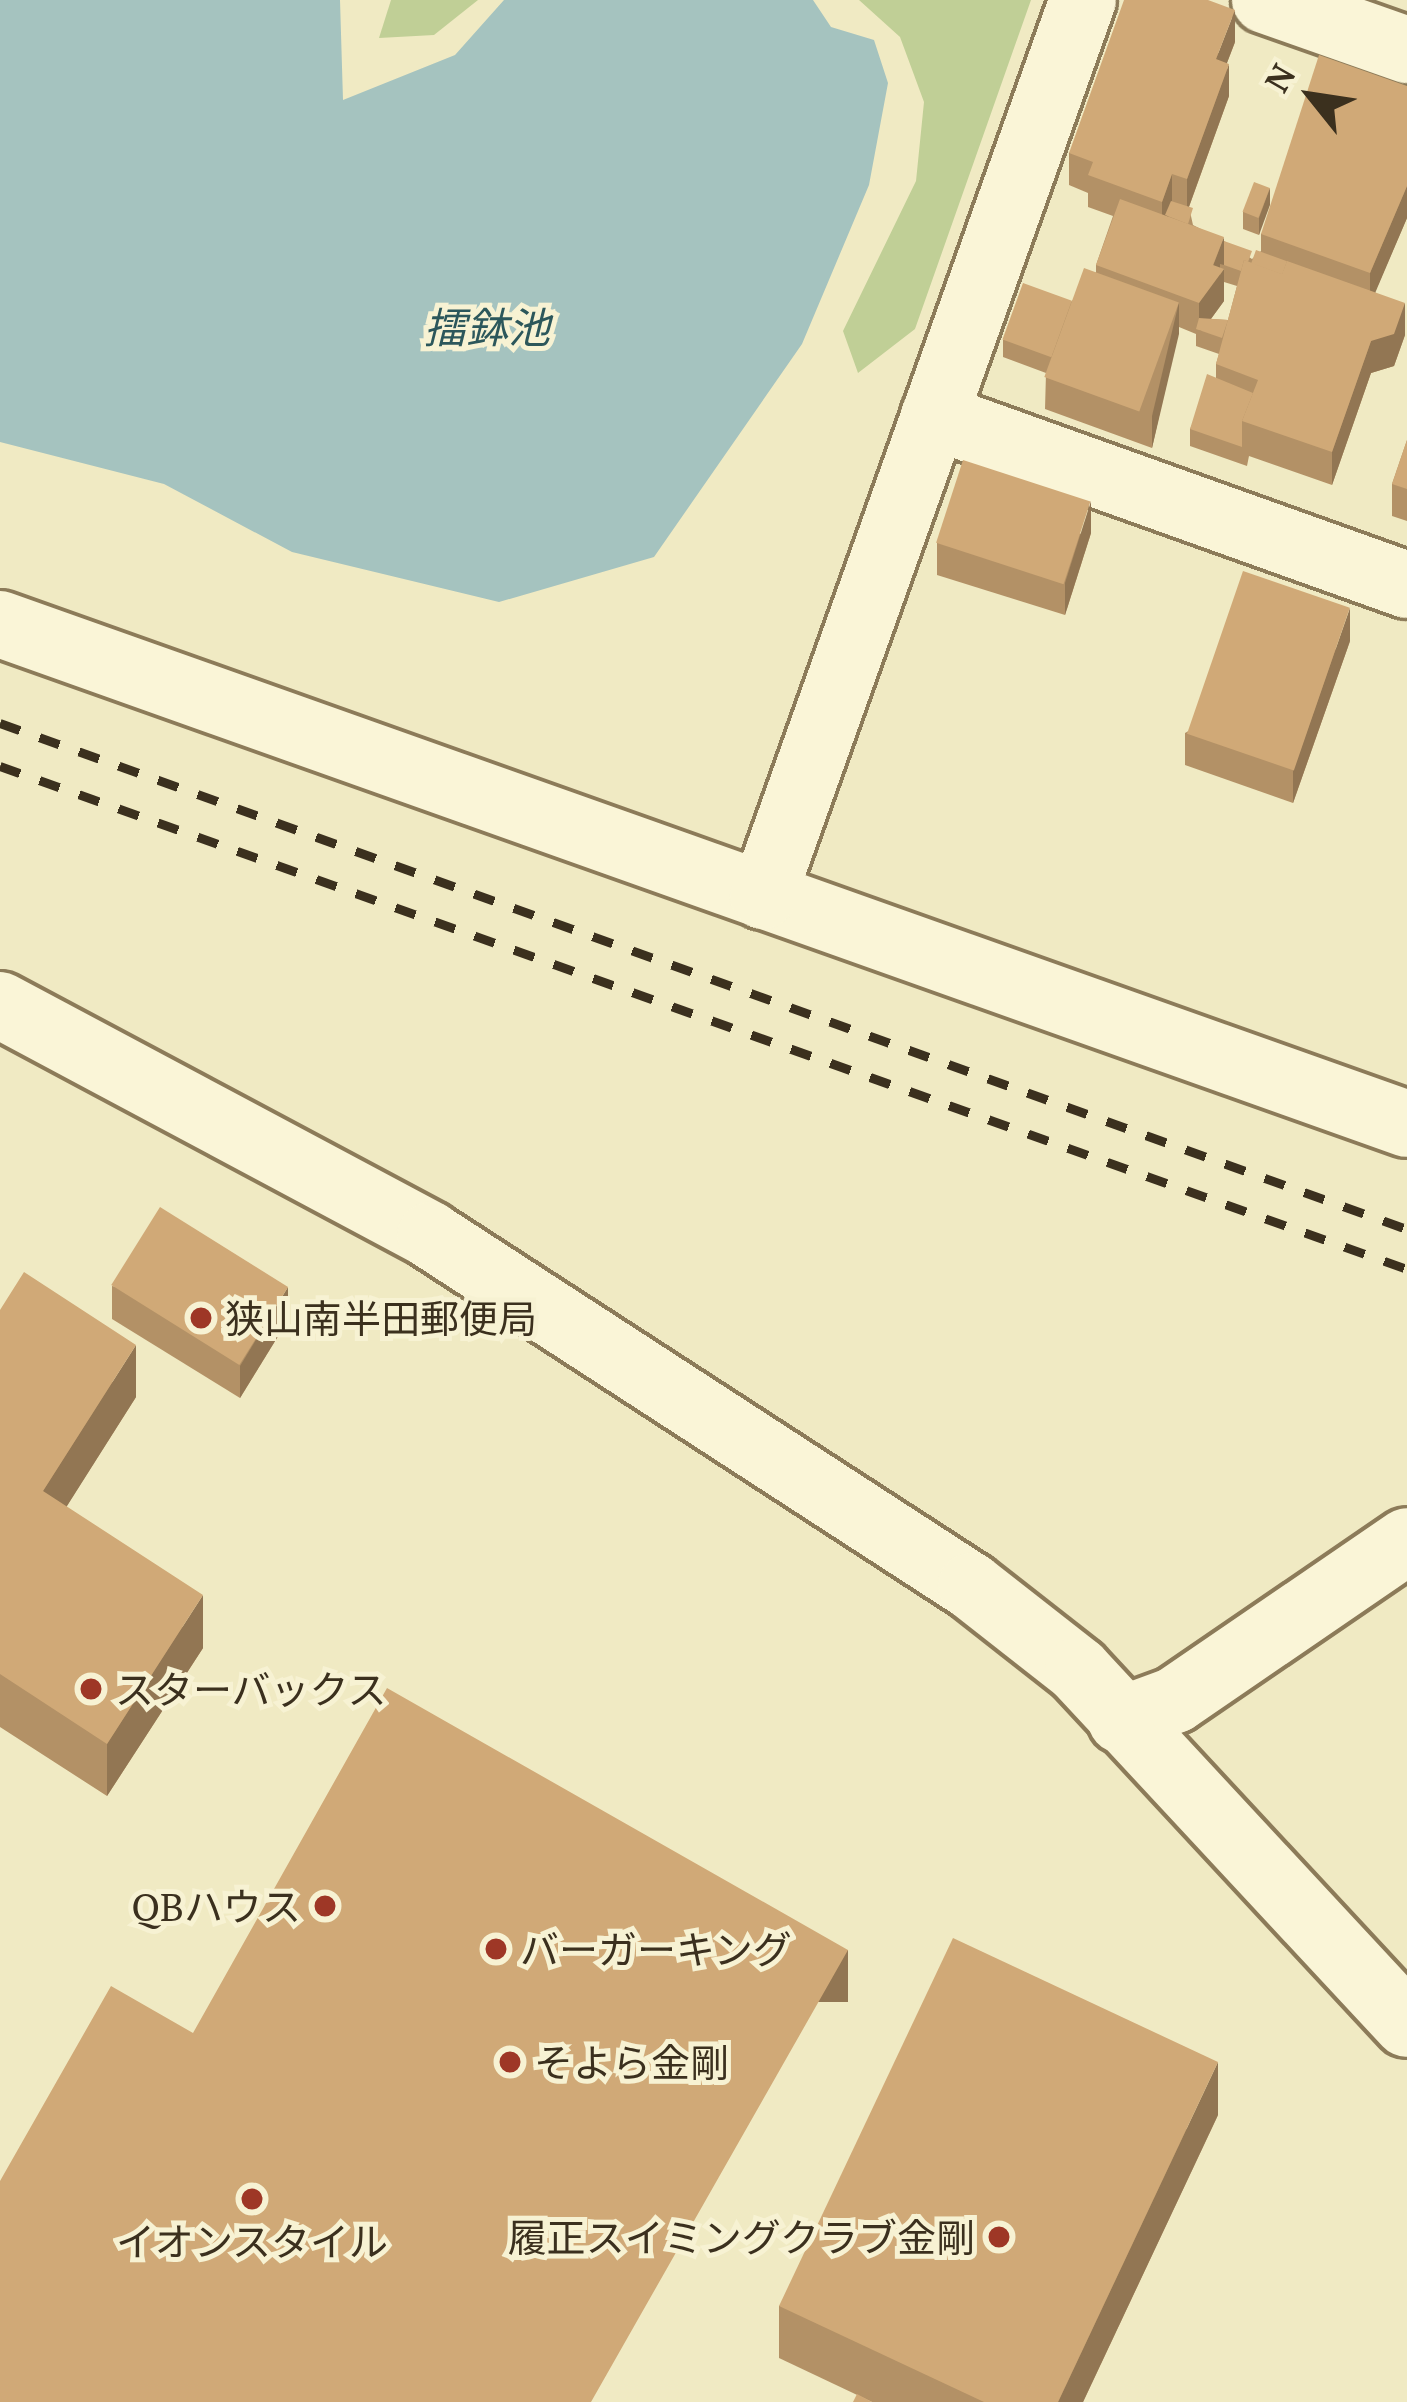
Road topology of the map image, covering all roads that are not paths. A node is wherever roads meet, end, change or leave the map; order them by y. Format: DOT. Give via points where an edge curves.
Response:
graph roads {
  1 [pos="1083,0"];
  2 [pos="1265,0"];
  3 [pos="1407,50"];
  4 [pos="934,416"];
  5 [pos="1407,585"];
  6 [pos="0,624"];
  7 [pos="763,896"];
  8 [pos="0,1005"];
  9 [pos="1407,1124"];
  10 [pos="1407,1540"];
  11 [pos="1121,1720"];
  12 [pos="1407,2024"];
  1 -- 4 [label="street"];
  2 -- 3 [label="street"];
  4 -- 5 [label="street"];
  4 -- 7 [label="street"];
  6 -- 7 [label="street"];
  7 -- 9 [label="street"];
  8 -- 11 [label="street" via="430,1234 971,1586 1078,1670"];
  10 -- 11 [label="street" via="1175,1700"];
  11 -- 12 [label="street"];
}
